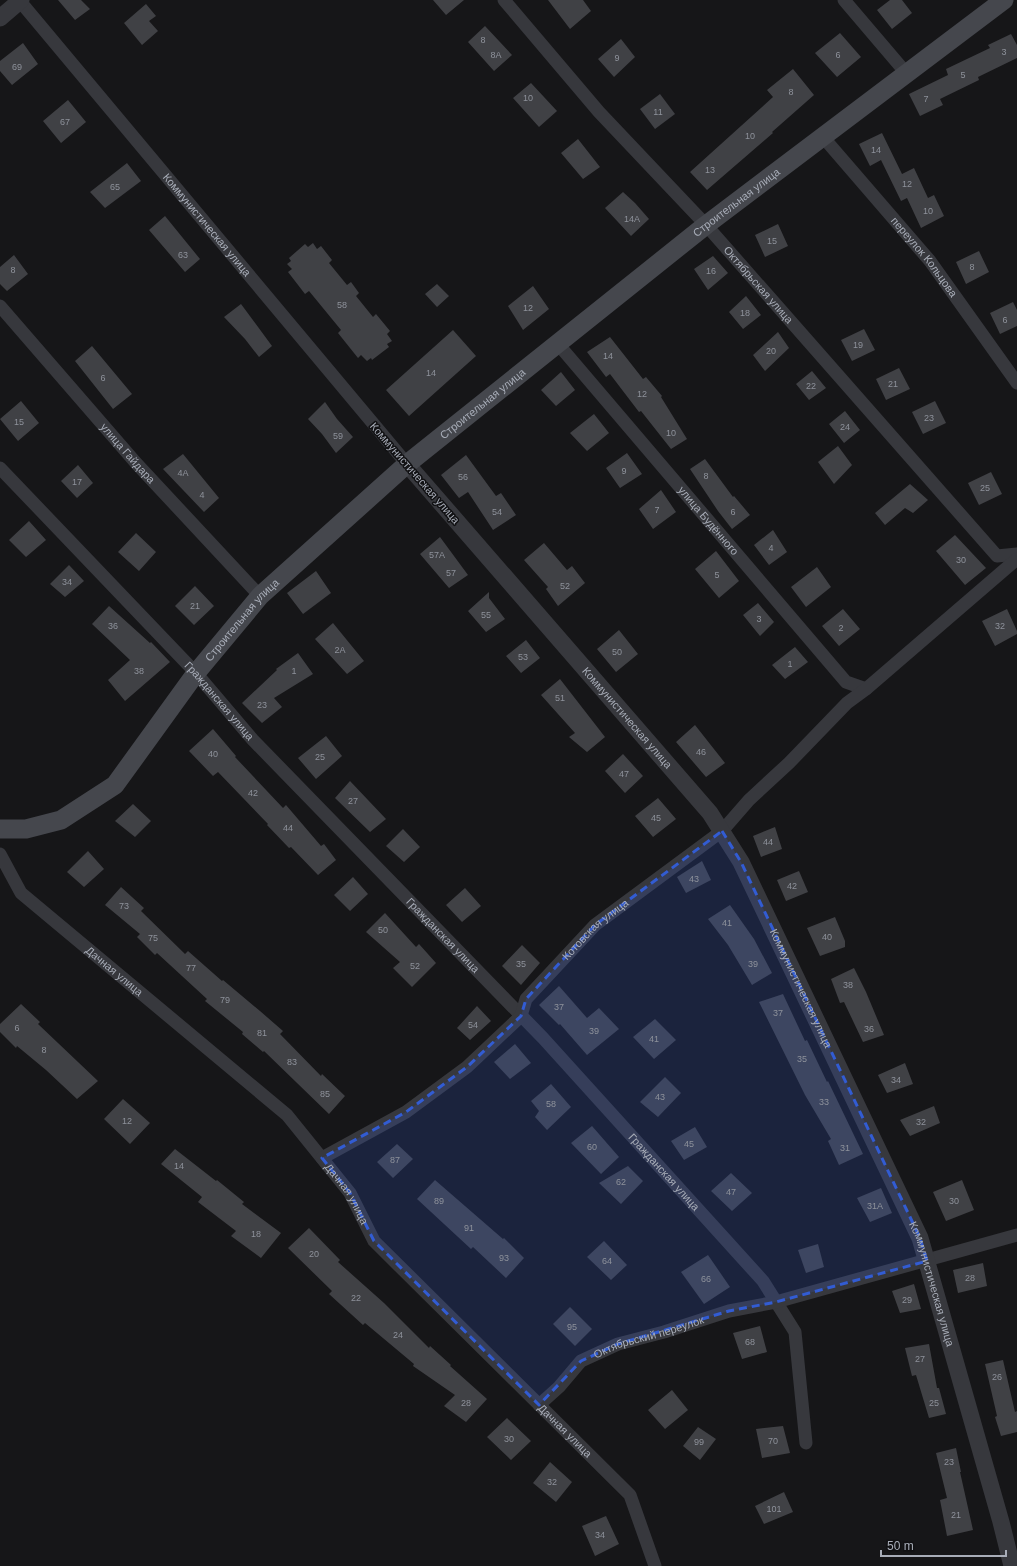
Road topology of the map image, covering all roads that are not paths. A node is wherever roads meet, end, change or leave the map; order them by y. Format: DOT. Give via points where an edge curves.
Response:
graph roads {
  1 [pos="20,0"];
  2 [pos="844,0"];
  3 [pos="1004,0"];
  4 [pos="509,2"];
  5 [pos="0,18"];
  6 [pos="907,74"];
  7 [pos="823,137"];
  8 [pos="706,225"];
  9 [pos="0,306"];
  10 [pos="558,344"];
  11 [pos="1017,384"];
  12 [pos="407,464"];
  13 [pos="0,468"];
  14 [pos="1017,554"];
  15 [pos="1017,558"];
  16 [pos="260,596"];
  17 [pos="196,673"];
  18 [pos="866,690"];
  19 [pos="0,829"];
  20 [pos="722,831"];
  21 [pos="0,854"];
  22 [pos="521,1016"];
  23 [pos="322,1158"];
  24 [pos="1017,1235"];
  25 [pos="927,1261"];
  26 [pos="776,1302"];
  27 [pos="539,1406"];
  28 [pos="806,1443"];
  29 [pos="655,1566"];
  30 [pos="1012,1566"];
  1 -- 5 [label="street"];
  1 -- 12 [label="street, Коммунистическая улица"];
  2 -- 6 [label="street"];
  3 -- 6 [label="main road, Строительная улица"];
  4 -- 8 [label="street, Октябрьская улица" via="599,112"];
  6 -- 7 [label="main road, Строительная улица"];
  7 -- 8 [label="main road, Строительная улица"];
  7 -- 11 [label="street, переулок Кольцова" via="930,261"];
  8 -- 10 [label="main road, Строительная улица"];
  8 -- 14 [label="street, Октябрьская улица" via="997,556"];
  9 -- 16 [label="street, улица Гайдара" via="136,463"];
  10 -- 12 [label="main road, Строительная улица"];
  10 -- 18 [label="street, улица Будённого" via="846,682"];
  12 -- 16 [label="main road, Строительная улица"];
  12 -- 20 [label="street, Коммунистическая улица" via="710,813"];
  13 -- 17 [label="street, Гражданская улица"];
  15 -- 18 [label="street, Котовская улица"];
  16 -- 17 [label="main road, Строительная улица"];
  17 -- 19 [label="main road, Строительная улица" via="115,785 61,820 26,829"];
  17 -- 22 [label="street, Гражданская улица" via="253,740"];
  18 -- 20 [label="street, Котовская улица" via="847,703 749,800"];
  20 -- 22 [label="street, Котовская улица" via="595,925 526,998"];
  20 -- 25 [label="street, Коммунистическая улица" via="741,862 920,1238"];
  21 -- 23 [label="street, Дачная улица" via="21,892 287,1115"];
  22 -- 23 [label="street, Котовская улица" via="468,1067 406,1112"];
  22 -- 26 [label="street, Гражданская улица" via="763,1281"];
  23 -- 27 [label="street, Дачная улица" via="350,1193 374,1241"];
  24 -- 25 [label="street"];
  25 -- 26 [label="street, Октябрьский переулок"];
  25 -- 30 [label="street, Коммунистическая улица"];
  26 -- 27 [label="street, Октябрьский переулок" via="729,1311 618,1344 581,1361"];
  26 -- 28 [label="street, Гражданская улица" via="795,1332"];
  27 -- 29 [label="street, Дачная улица" via="630,1495"];
}
